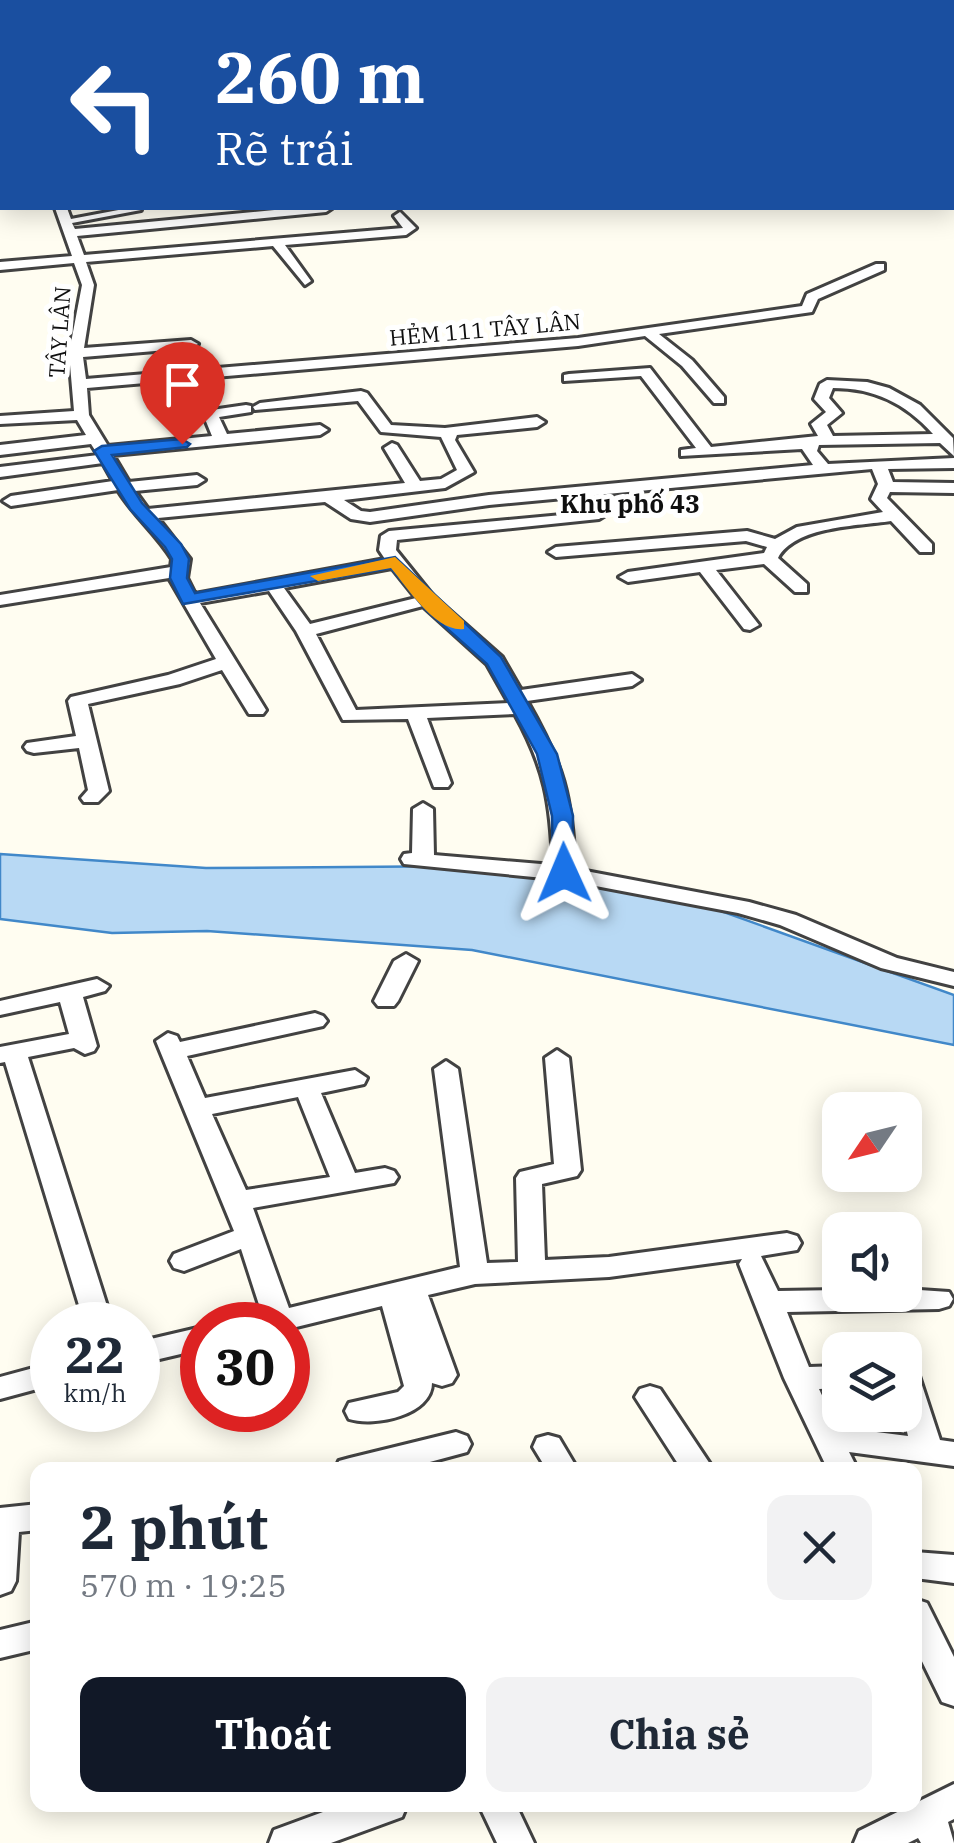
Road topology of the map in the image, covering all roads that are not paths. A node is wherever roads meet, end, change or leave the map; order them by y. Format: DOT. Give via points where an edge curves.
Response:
graph roads {
  1 [pos="134,210"];
  2 [pos="283,210"];
  3 [pos="400,216"];
  4 [pos="67,220"];
  5 [pos="277,243"];
  6 [pos="81,260"];
  7 [pos="0,266"];
  8 [pos="880,268"];
  9 [pos="305,281"];
  10 [pos="649,333"];
  11 [pos="191,344"];
  12 [pos="76,354"];
  13 [pos="569,378"];
  14 [pos="77,384"];
  15 [pos="719,400"];
  16 [pos="82,415"];
  17 [pos="0,420"];
  18 [pos="537,422"];
  19 [pos="320,430"];
  20 [pos="450,433"];
  21 [pos="826,438"];
  22 [pos="222,440"];
  23 [pos="810,444"];
  24 [pos="950,444"];
  25 [pos="392,448"];
  26 [pos="101,449"];
  27 [pos="0,450"];
  28 [pos="706,451"];
  29 [pos="686,453"];
  30 [pos="954,463"];
  31 [pos="878,464"];
  32 [pos="822,468"];
  33 [pos="0,472"];
  34 [pos="196,480"];
  35 [pos="124,486"];
  36 [pos="415,487"];
  37 [pos="884,488"];
  38 [pos="954,488"];
  39 [pos="328,496"];
  40 [pos="12,501"];
  41 [pos="144,514"];
  42 [pos="598,514"];
  43 [pos="895,515"];
  44 [pos="926,548"];
  45 [pos="556,552"];
  46 [pos="774,552"];
  47 [pos="395,562"];
  48 [pos="704,566"];
  49 [pos="181,570"];
  50 [pos="628,577"];
  51 [pos="273,584"];
  52 [pos="802,588"];
  53 [pos="0,600"];
  54 [pos="189,600"];
  55 [pos="427,600"];
  56 [pos="750,625"];
  57 [pos="304,631"];
  58 [pos="224,663"];
  59 [pos="632,680"];
  60 [pos="515,703"];
  61 [pos="256,710"];
  62 [pos="416,716"];
  63 [pos="88,740"];
  64 [pos="34,747"];
  65 [pos="440,784"];
  66 [pos="91,798"];
  67 [pos="423,810"];
  68 [pos="564,873"];
  69 [pos="406,961"];
  70 [pos="954,979"];
  71 [pos="97,986"];
  72 [pos="70,994"];
  73 [pos="386,1001"];
  74 [pos="0,1008"];
  75 [pos="315,1021"];
  76 [pos="7,1053"];
  77 [pos="558,1058"];
  78 [pos="446,1068"];
  79 [pos="355,1078"];
  80 [pos="307,1088"];
  81 [pos="198,1108"];
  82 [pos="385,1177"];
  83 [pos="346,1183"];
  84 [pos="237,1202"];
  85 [pos="250,1236"];
  86 [pos="786,1243"];
  87 [pos="184,1261"];
  88 [pos="753,1264"];
  89 [pos="532,1270"];
  90 [pos="475,1274"];
  91 [pos="403,1290"];
  92 [pos="939,1300"];
  93 [pos="91,1302"];
  94 [pos="265,1302"];
  95 [pos="770,1302"];
  96 [pos="310,1313"];
  97 [pos="442,1375"];
  98 [pos="822,1377"];
  99 [pos="799,1378"];
  100 [pos="30,1380"];
  101 [pos="0,1388"];
  102 [pos="650,1397"];
  103 [pos="360,1411"];
  104 [pos="922,1412"];
  105 [pos="826,1438"];
  106 [pos="456,1444"];
  107 [pos="940,1452"];
  108 [pos="383,1462"];
  109 [pos="694,1462"];
  110 [pos="839,1462"];
  111 [pos="30,1518"];
  112 [pos="2,1520"];
  113 [pos="922,1566"];
  114 [pos="954,1569"];
  115 [pos="0,1581"];
  116 [pos="922,1627"];
  117 [pos="30,1637"];
  118 [pos="0,1644"];
  119 [pos="954,1691"];
  120 [pos="370,1812"];
  121 [pos="500,1812"];
  122 [pos="924,1818"];
  123 [pos="287,1842"];
  124 [pos="516,1843"];
  125 [pos="872,1843"];
  1 -- 4 [label="street"];
  2 -- 4 [label="street"];
  3 -- 5 [label="street" via="406,231"];
  4 -- 6 [label="street, TÂY LÂN"];
  5 -- 6 [label="street"];
  5 -- 9 [label="street"];
  6 -- 7 [label="street"];
  6 -- 12 [label="street, TÂY LÂN" via="88,286"];
  8 -- 10 [label="street, HẺM 111 TÂY LÂN" via="812,297 807,308"];
  10 -- 14 [label="street, HẺM 111 TÂY LÂN"];
  10 -- 15 [label="street" via="688,363"];
  11 -- 12 [label="street"];
  12 -- 14 [label="street, TÂY LÂN"];
  13 -- 28 [label="street" via="645,371"];
  14 -- 16 [label="street, TÂY LÂN"];
  16 -- 17 [label="street"];
  16 -- 26 [label="street, TÂY LÂN"];
  18 -- 20 [label="street"];
  19 -- 22 [label="street"];
  20 -- 22 [label="street" via="386,429 362,396 210,414"];
  20 -- 36 [label="street" via="447,440 466,472"];
  21 -- 23 [label="street"];
  21 -- 24 [label="street"];
  21 -- 24 [label="street" via="820,424 835,413 821,399 826,384 862,382 904,400"];
  22 -- 26 [label="street"];
  23 -- 28 [label="street"];
  23 -- 32 [label="street"];
  25 -- 36 [label="street"];
  26 -- 27 [label="street"];
  26 -- 33 [label="street"];
  26 -- 35 [label="street, TÂY LÂN"];
  28 -- 29 [label="street"];
  30 -- 31 [label="street"];
  31 -- 32 [label="street"];
  31 -- 37 [label="street"];
  32 -- 39 [label="street" via="370,517"];
  34 -- 35 [label="street"];
  35 -- 40 [label="street"];
  35 -- 41 [label="street, TÂY LÂN"];
  36 -- 39 [label="street"];
  37 -- 38 [label="street"];
  37 -- 43 [label="street" via="880,498"];
  39 -- 41 [label="street"];
  41 -- 49 [label="street, TÂY LÂN" via="172,544"];
  42 -- 47 [label="street" via="389,536 385,541"];
  43 -- 44 [label="street"];
  43 -- 46 [label="street" via="803,531"];
  45 -- 46 [label="street" via="747,536"];
  46 -- 48 [label="street"];
  46 -- 52 [label="street"];
  47 -- 51 [label="street"];
  47 -- 55 [label="street"];
  48 -- 50 [label="street"];
  48 -- 56 [label="street"];
  49 -- 53 [label="street"];
  49 -- 54 [label="street, TÂY LÂN"];
  51 -- 54 [label="street"];
  51 -- 57 [label="street"];
  54 -- 58 [label="street, TÂY LÂN"];
  55 -- 57 [label="street"];
  55 -- 60 [label="street" via="495,661"];
  57 -- 62 [label="street" via="350,716"];
  58 -- 61 [label="street, TÂY LÂN"];
  58 -- 63 [label="street" via="78,700"];
  59 -- 60 [label="street"];
  60 -- 62 [label="street"];
  60 -- 68 [label="street" via="547,754 556,783"];
  62 -- 65 [label="street"];
  63 -- 64 [label="street"];
  63 -- 66 [label="street" via="99,790"];
  67 -- 68 [label="street" via="418,859"];
  68 -- 70 [label="street" via="771,914 889,963"];
  69 -- 73 [label="street"];
  71 -- 72 [label="street"];
  72 -- 74 [label="street"];
  72 -- 76 [label="street" via="84,1043"];
  75 -- 81 [label="street" via="171,1046"];
  76 -- 93 [label="street"];
  77 -- 89 [label="street" via="568,1170 529,1178"];
  78 -- 90 [label="street"];
  79 -- 80 [label="street"];
  80 -- 81 [label="street"];
  80 -- 83 [label="street"];
  81 -- 84 [label="street"];
  82 -- 83 [label="street"];
  83 -- 84 [label="street"];
  84 -- 85 [label="street"];
  85 -- 87 [label="street"];
  85 -- 94 [label="street"];
  86 -- 89 [label="street" via="608,1267"];
  88 -- 95 [label="street"];
  89 -- 90 [label="street"];
  90 -- 91 [label="street"];
  91 -- 96 [label="street"];
  91 -- 97 [label="street"];
  91 -- 103 [label="street" via="398,1320 420,1388 406,1402"];
  92 -- 95 [label="street"];
  95 -- 99 [label="street"];
  98 -- 99 [label="street"];
  99 -- 105 [label="street"];
  100 -- 101 [label="street"];
  102 -- 109 [label="street"];
  104 -- 107 [label="street"];
  105 -- 107 [label="street"];
  105 -- 110 [label="street"];
  106 -- 108 [label="street"];
  111 -- 112 [label="street"];
  112 -- 115 [label="street"];
  113 -- 114 [label="street"];
  116 -- 119 [label="street"];
  117 -- 118 [label="street"];
  120 -- 123 [label="street"];
  121 -- 124 [label="street"];
  122 -- 125 [label="street"];
}
